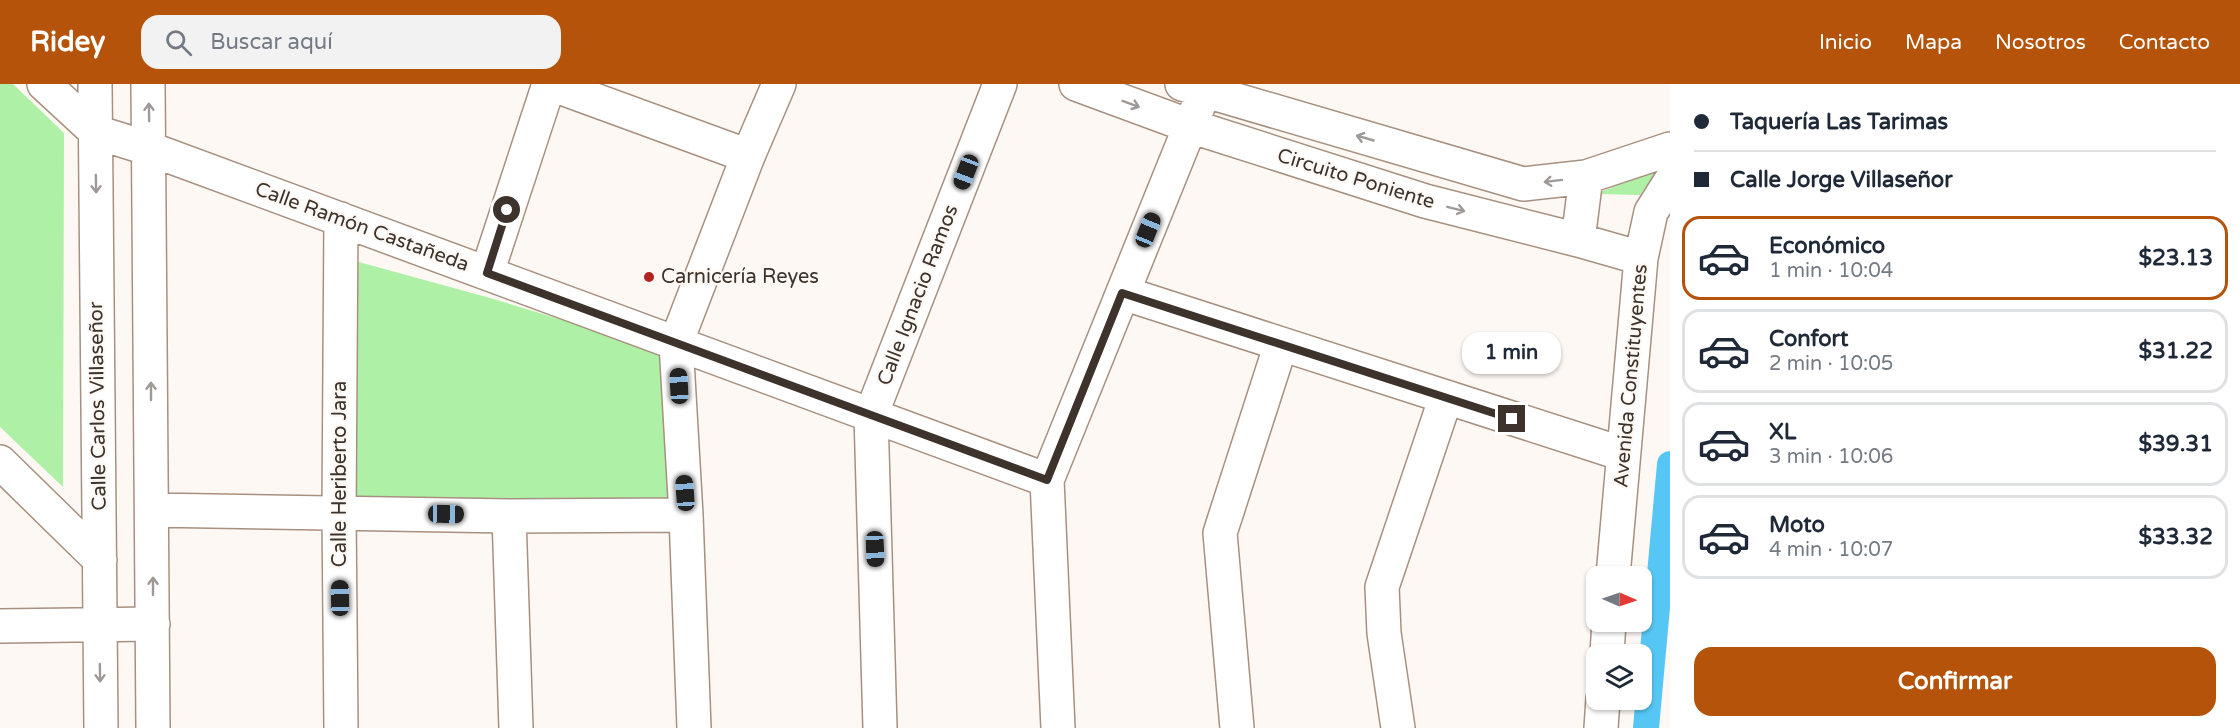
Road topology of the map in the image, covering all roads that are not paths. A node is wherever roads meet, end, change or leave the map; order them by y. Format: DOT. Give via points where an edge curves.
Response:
graph roads {
  1 [pos="44,84"];
  2 [pos="95,84"];
  3 [pos="148,84"];
  4 [pos="550,84"];
  5 [pos="778,84"];
  6 [pos="1000,84"];
  7 [pos="1076,84"];
  8 [pos="1193,88"];
  9 [pos="1190,126"];
  10 [pos="96,132"];
  11 [pos="150,149"];
  12 [pos="1670,149"];
  13 [pos="748,156"];
  14 [pos="1586,177"];
  15 [pos="1670,182"];
  16 [pos="341,219"];
  17 [pos="1578,240"];
  18 [pos="1641,258"];
  19 [pos="487,273"];
  20 [pos="1122,293"];
  21 [pos="676,343"];
  22 [pos="1281,344"];
  23 [pos="1446,397"];
  24 [pos="871,416"];
  25 [pos="1623,454"];
  26 [pos="0,462"];
  27 [pos="1047,480"];
  28 [pos="152,510"];
  29 [pos="339,512"];
  30 [pos="686,515"];
  31 [pos="509,516"];
  32 [pos="100,560"];
  33 [pos="1614,566"];
  34 [pos="153,624"];
  35 [pos="99,625"];
  36 [pos="0,626"];
  37 [pos="1602,710"];
  38 [pos="101,728"];
  39 [pos="153,728"];
  40 [pos="341,728"];
  41 [pos="516,728"];
  42 [pos="694,728"];
  43 [pos="880,728"];
  44 [pos="1058,728"];
  45 [pos="1237,728"];
  46 [pos="1398,728"];
  47 [pos="1600,728"];
  1 -- 10 [label="street"];
  2 -- 10 [label="street, Calle Carlos Villaseñor"];
  11 -- 3 [label="street, one-way"];
  4 -- 13 [label="street"];
  4 -- 19 [label="street"];
  5 -- 13 [label="street"];
  6 -- 24 [label="street, Calle Ignacio Ramos"];
  7 -- 9 [label="street, Circuito Poniente, one-way"];
  8 -- 9 [label="street"];
  14 -- 8 [label="street, Circuito Poniente, one-way" via="1523,184"];
  9 -- 17 [label="street, Circuito Poniente, one-way" via="1425,201"];
  9 -- 20 [label="street"];
  10 -- 11 [label="street, Calle Ramón Castañeda"];
  10 -- 32 [label="street, Calle Carlos Villaseñor, one-way"];
  11 -- 16 [label="street, Calle Ramón Castañeda"];
  28 -- 11 [label="street, one-way"];
  12 -- 14 [label="street, Circuito Poniente"];
  13 -- 21 [label="street"];
  14 -- 17 [label="street"];
  15 -- 18 [label="street, Avenida Constituyentes" via="1651,212"];
  16 -- 19 [label="street, Calle Ramón Castañeda"];
  16 -- 29 [label="street, Calle Heriberto Jara"];
  17 -- 18 [label="street, Circuito Poniente"];
  18 -- 25 [label="street, Avenida Constituyentes"];
  19 -- 21 [label="street, Calle Ramón Castañeda"];
  20 -- 22 [label="street"];
  20 -- 27 [label="street"];
  21 -- 24 [label="street, Calle Ramón Castañeda"];
  21 -- 30 [label="street"];
  22 -- 23 [label="street"];
  22 -- 45 [label="street" via="1220,533"];
  23 -- 25 [label="street"];
  23 -- 46 [label="street" via="1382,587 1384,633"];
  24 -- 27 [label="street, Calle Ramón Castañeda"];
  24 -- 43 [label="street, Calle Ignacio Ramos"];
  25 -- 33 [label="street, Avenida Constituyentes"];
  26 -- 32 [label="street"];
  27 -- 44 [label="street"];
  28 -- 29 [label="street"];
  34 -- 28 [label="street, one-way"];
  29 -- 31 [label="street"];
  29 -- 40 [label="street, Calle Heriberto Jara"];
  30 -- 31 [label="street"];
  30 -- 42 [label="street"];
  31 -- 41 [label="street"];
  32 -- 35 [label="street, Calle Carlos Villaseñor"];
  34 -- 35 [label="street"];
  34 -- 39 [label="street"];
  35 -- 36 [label="street"];
  35 -- 38 [label="street, Calle Carlos Villaseñor, one-way"];
  37 -- 47 [label="street"];
}
